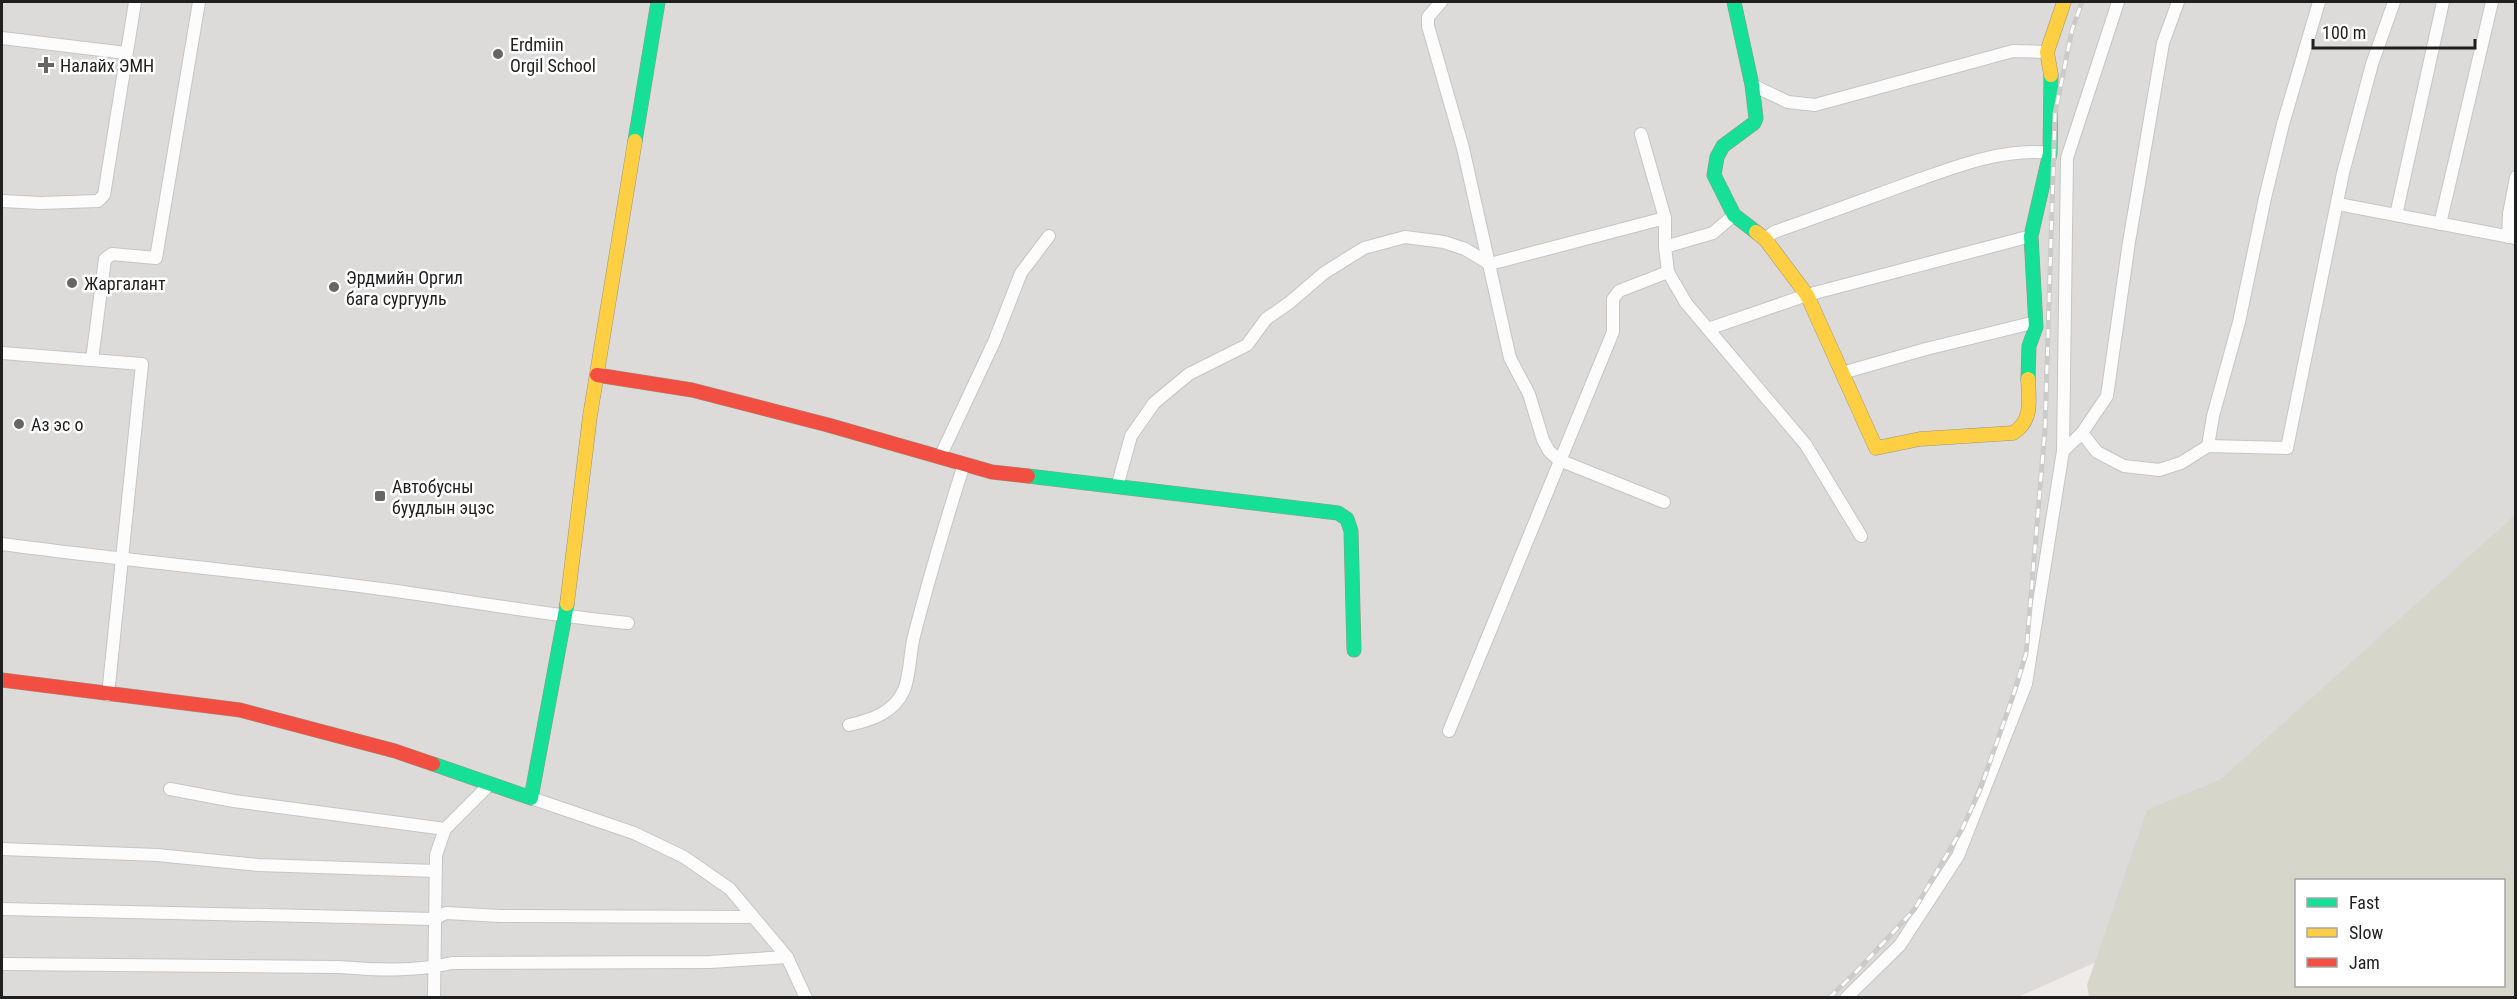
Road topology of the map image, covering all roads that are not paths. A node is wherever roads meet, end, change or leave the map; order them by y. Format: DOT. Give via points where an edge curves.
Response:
graph roads {
  1 [pos="135,2"];
  2 [pos="199,2"];
  3 [pos="658,2"];
  4 [pos="1440,2"];
  5 [pos="1734,2"];
  6 [pos="2064,2"];
  7 [pos="2118,2"];
  8 [pos="2178,2"];
  9 [pos="2319,2"];
  10 [pos="2394,2"];
  11 [pos="2443,2"];
  12 [pos="2492,2"];
  13 [pos="2,38"];
  14 [pos="2046,52"];
  15 [pos="126,53"];
  16 [pos="1752,85"];
  17 [pos="1641,134"];
  18 [pos="2050,153"];
  19 [pos="2516,177"];
  20 [pos="2,201"];
  21 [pos="2338,204"];
  22 [pos="2396,215"];
  23 [pos="1734,216"];
  24 [pos="1665,218"];
  25 [pos="2440,224"];
  26 [pos="1049,236"];
  27 [pos="2031,236"];
  28 [pos="2512,238"];
  29 [pos="1765,239"];
  30 [pos="1665,247"];
  31 [pos="1490,264"];
  32 [pos="1668,272"];
  33 [pos="1807,295"];
  34 [pos="2036,322"];
  35 [pos="1708,328"];
  36 [pos="2,352"];
  37 [pos="92,360"];
  38 [pos="1842,373"];
  39 [pos="597,375"];
  40 [pos="2082,433"];
  41 [pos="2208,446"];
  42 [pos="2063,451"];
  43 [pos="940,457"];
  44 [pos="1559,460"];
  45 [pos="964,464"];
  46 [pos="1117,487"];
  47 [pos="1664,502"];
  48 [pos="1861,536"];
  49 [pos="2,544"];
  50 [pos="121,561"];
  51 [pos="565,617"];
  52 [pos="628,622"];
  53 [pos="1354,650"];
  54 [pos="2,680"];
  55 [pos="108,695"];
  56 [pos="849,725"];
  57 [pos="1449,731"];
  58 [pos="490,783"];
  59 [pos="170,789"];
  60 [pos="531,798"];
  61 [pos="445,829"];
  62 [pos="2,849"];
  63 [pos="436,871"];
  64 [pos="2,909"];
  65 [pos="752,917"];
  66 [pos="434,919"];
  67 [pos="787,957"];
  68 [pos="2,964"];
  69 [pos="433,968"];
  70 [pos="434,998"];
  71 [pos="806,998"];
  72 [pos="1846,998"];
  1 -- 15 [label="street"];
  2 -- 37 [label="street" via="156,258 112,254 105,259"];
  3 -- 39 [label="street"];
  4 -- 31 [label="street" via="1428,17 1428,26 1463,148"];
  5 -- 16 [label="street"];
  6 -- 14 [label="street"];
  7 -- 42 [label="street" via="2067,158"];
  8 -- 40 [label="street" via="2163,43 2107,396"];
  9 -- 41 [label="street" via="2267,187"];
  10 -- 21 [label="street" via="2372,64"];
  11 -- 22 [label="street"];
  12 -- 25 [label="street"];
  13 -- 15 [label="street"];
  14 -- 16 [label="street" via="2013,51 1815,105 1788,102"];
  14 -- 18 [label="street" via="2051,78"];
  15 -- 20 [label="street" via="101,198 41,203"];
  16 -- 23 [label="street" via="1754,123 1723,146 1714,175"];
  17 -- 24 [label="street"];
  18 -- 27 [label="street"];
  18 -- 29 [label="street" via="1995,157 1940,172 1774,232"];
  19 -- 28 [label="street" via="2509,214"];
  21 -- 22 [label="street"];
  21 -- 41 [label="street" via="2287,448"];
  22 -- 25 [label="street"];
  23 -- 29 [label="street"];
  23 -- 30 [label="street" via="1713,233"];
  24 -- 30 [label="street"];
  24 -- 31 [label="street"];
  25 -- 28 [label="street"];
  26 -- 43 [label="street" via="1021,273 994,342"];
  27 -- 33 [label="street"];
  27 -- 34 [label="street"];
  29 -- 33 [label="street"];
  30 -- 32 [label="street"];
  31 -- 44 [label="street" via="1510,358 1529,394 1543,440"];
  31 -- 46 [label="street" via="1444,242 1405,237 1364,248 1324,273 1266,319 1247,345 1189,374 1154,402 1131,436"];
  32 -- 35 [label="street" via="1686,303"];
  32 -- 44 [label="street" via="1619,291 1613,299 1613,332"];
  33 -- 35 [label="street"];
  33 -- 38 [label="street"];
  34 -- 38 [label="street"];
  34 -- 38 [label="street" via="2027,363 2027,419 2013,433 1920,439 1876,448"];
  35 -- 48 [label="street" via="1806,445"];
  36 -- 37 [label="street"];
  37 -- 50 [label="street" via="142,364"];
  39 -- 43 [label="street" via="692,390"];
  39 -- 51 [label="street"];
  40 -- 41 [label="street" via="2097,452 2124,466 2159,470 2181,463"];
  40 -- 42 [label="street"];
  42 -- 72 [label="street" via="2026,684 1958,856 1900,945"];
  43 -- 45 [label="street"];
  44 -- 47 [label="street"];
  44 -- 57 [label="street"];
  45 -- 46 [label="street" via="992,472"];
  45 -- 56 [label="street" via="919,615 904,690 887,712"];
  46 -- 53 [label="street" via="1338,513 1347,519 1351,531"];
  49 -- 50 [label="street"];
  50 -- 51 [label="street" via="380,589"];
  50 -- 55 [label="street"];
  51 -- 52 [label="street"];
  51 -- 60 [label="street"];
  54 -- 55 [label="street"];
  55 -- 58 [label="street" via="240,710 395,751"];
  58 -- 60 [label="street"];
  58 -- 61 [label="street"];
  59 -- 61 [label="street"];
  60 -- 65 [label="street" via="634,833 684,857 730,889"];
  61 -- 63 [label="street" via="436,855"];
  62 -- 63 [label="street"];
  63 -- 66 [label="street"];
  64 -- 66 [label="street"];
  65 -- 66 [label="street" via="446,913"];
  65 -- 67 [label="street"];
  66 -- 69 [label="street"];
  67 -- 69 [label="street" via="710,962 452,963"];
  67 -- 71 [label="street"];
  68 -- 69 [label="street"];
  69 -- 70 [label="street"];
}
